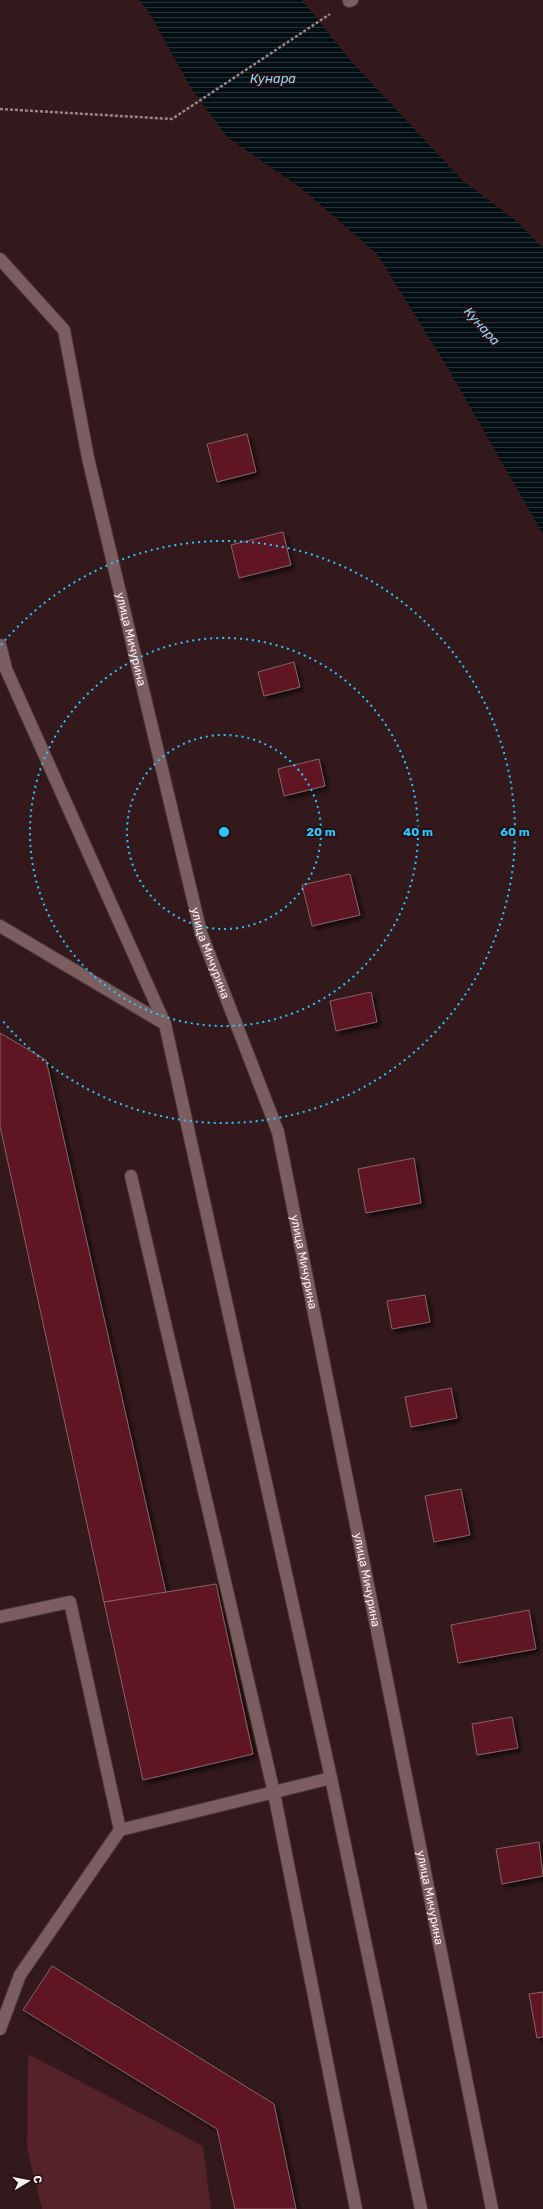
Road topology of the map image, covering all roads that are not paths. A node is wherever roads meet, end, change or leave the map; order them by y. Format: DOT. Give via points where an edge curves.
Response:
graph roads {
  1 [pos="0,259"];
  2 [pos="0,645"];
  3 [pos="0,926"];
  4 [pos="165,1024"];
  5 [pos="131,1176"];
  6 [pos="0,1617"];
  7 [pos="331,1778"];
  8 [pos="274,1793"];
  9 [pos="120,1830"];
  10 [pos="0,2030"];
  11 [pos="356,2209"];
  12 [pos="421,2209"];
  13 [pos="492,2209"];
  1 -- 13 [label="street, улица Мичурина" via="64,330 88,458 201,933 278,1132"];
  2 -- 4 [label="street" via="6,669"];
  3 -- 4 [label="street"];
  4 -- 7 [label="street"];
  5 -- 8 [label="street"];
  6 -- 9 [label="street" via="70,1602"];
  7 -- 8 [label="street"];
  7 -- 12 [label="street"];
  8 -- 9 [label="street"];
  8 -- 11 [label="street"];
  9 -- 10 [label="street" via="20,1975"];
}
